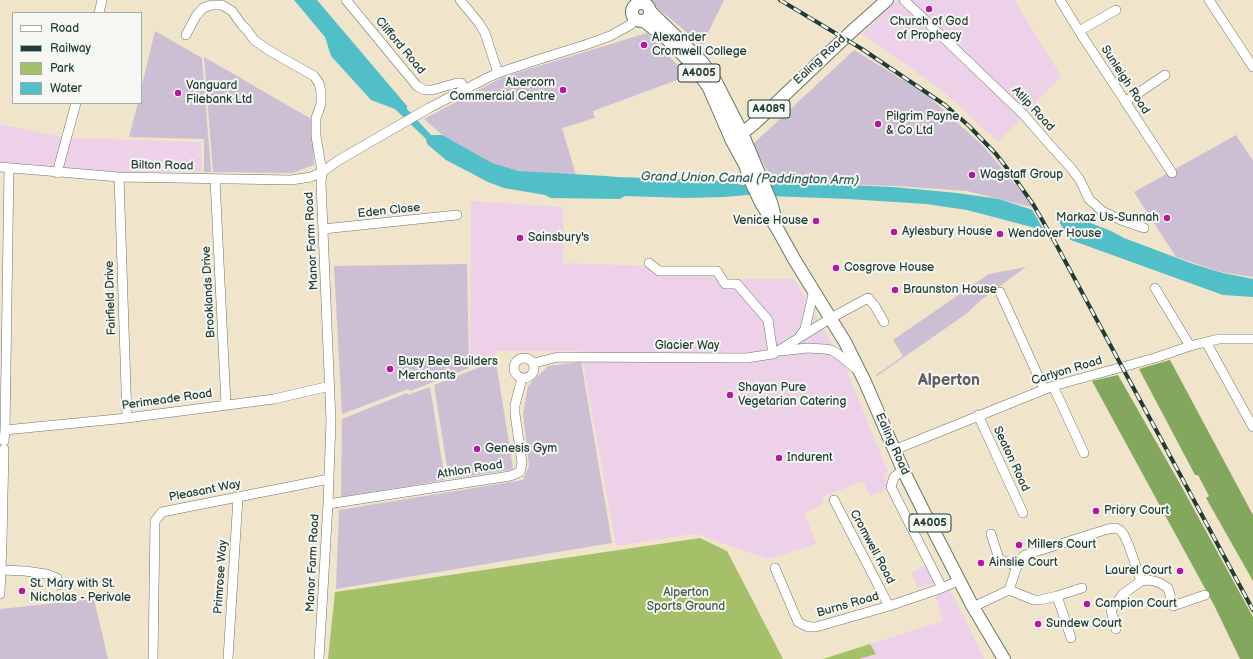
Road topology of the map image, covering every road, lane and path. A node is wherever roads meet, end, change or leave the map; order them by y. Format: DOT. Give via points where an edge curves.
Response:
graph roads {
  1 [pos="102,0"];
  2 [pos="346,0"];
  3 [pos="460,0"];
  4 [pos="887,0"];
  5 [pos="904,0"];
  6 [pos="1060,0"];
  7 [pos="1208,0"];
  8 [pos="216,2"];
  9 [pos="631,3"];
  10 [pos="1116,10"];
  11 [pos="99,12"];
  12 [pos="643,17"];
  13 [pos="1079,31"];
  14 [pos="186,34"];
  15 [pos="1253,68"];
  16 [pos="498,73"];
  17 [pos="1166,75"];
  18 [pos="465,89"];
  19 [pos="1126,102"];
  20 [pos="76,104"];
  21 [pos="742,133"];
  22 [pos="732,141"];
  23 [pos="745,165"];
  24 [pos="5,167"];
  25 [pos="322,172"];
  26 [pos="57,173"];
  27 [pos="1172,173"];
  28 [pos="119,177"];
  29 [pos="215,179"];
  30 [pos="756,181"];
  31 [pos="457,215"];
  32 [pos="1144,228"];
  33 [pos="323,229"];
  34 [pos="4,256"];
  35 [pos="649,263"];
  36 [pos="1155,288"];
  37 [pos="814,290"];
  38 [pos="1000,292"];
  39 [pos="831,318"];
  40 [pos="884,322"];
  41 [pos="1253,339"];
  42 [pos="797,340"];
  43 [pos="1206,342"];
  44 [pos="1190,346"];
  45 [pos="775,353"];
  46 [pos="534,364"];
  47 [pos="860,372"];
  48 [pos="522,378"];
  49 [pos="330,386"];
  50 [pos="1048,387"];
  51 [pos="226,405"];
  52 [pos="978,416"];
  53 [pos="127,418"];
  54 [pos="1253,427"];
  55 [pos="5,430"];
  56 [pos="894,450"];
  57 [pos="1084,453"];
  58 [pos="903,470"];
  59 [pos="329,479"];
  60 [pos="238,497"];
  61 [pos="834,500"];
  62 [pos="328,504"];
  63 [pos="1023,513"];
  64 [pos="991,534"];
  65 [pos="1017,566"];
  66 [pos="775,568"];
  67 [pos="2,570"];
  68 [pos="960,580"];
  69 [pos="1141,581"];
  70 [pos="59,585"];
  71 [pos="942,588"];
  72 [pos="1082,588"];
  73 [pos="1009,590"];
  74 [pos="0,594"];
  75 [pos="1205,595"];
  76 [pos="1057,596"];
  77 [pos="889,606"];
  78 [pos="973,607"];
  79 [pos="1116,629"];
  80 [pos="1071,638"];
  81 [pos="153,659"];
  82 [pos="228,659"];
  83 [pos="318,659"];
  84 [pos="1004,659"];
  1 -- 11 [label="street"];
  2 -- 18 [label="street, Clifford Road" via="417,86 424,90 432,90 461,83"];
  3 -- 16 [label="street" via="485,34"];
  4 -- 21 [label="main road, Ealing Road / A4089"];
  5 -- 32 [label="street, Atlip Road" via="1024,115 1071,168 1089,199 1102,211"];
  6 -- 13 [label="street, Sunleigh Road"];
  7 -- 15 [label="street"];
  8 -- 14 [label="street" via="203,8 196,16 194,29"];
  8 -- 25 [label="street, Manor Farm Road" via="232,11 254,40 314,76 319,83 321,104 316,118 316,130"];
  9 -- 12 [label="main road" via="633,14"];
  10 -- 13 [label="street"];
  12 -- 16 [label="street" via="610,36"];
  12 -- 21 [label="main road, A4005" via="702,62 716,82"];
  12 -- 22 [label="main road, A4005" via="696,68 709,88"];
  13 -- 19 [label="street, Sunleigh Road"];
  16 -- 18 [label="street"];
  17 -- 19 [label="street"];
  18 -- 25 [label="street"];
  19 -- 27 [label="street, Sunleigh Road"];
  20 -- 26 [label="street"];
  21 -- 22 [label="main road, A4089"];
  21 -- 23 [label="main road" via="740,144"];
  21 -- 30 [label="main road, Ealing Road / A4005"];
  22 -- 23 [label="main road, Ealing Road / A4005"];
  23 -- 30 [label="main road, Ealing Road / A4005"];
  24 -- 26 [label="street, Bilton Road"];
  24 -- 34 [label="street" via="10,186"];
  25 -- 29 [label="street, Bilton Road" via="311,177 291,180"];
  25 -- 33 [label="street, Manor Farm Road"];
  26 -- 28 [label="street, Bilton Road"];
  28 -- 29 [label="street, Bilton Road"];
  28 -- 53 [label="street, Fairfield Drive"];
  29 -- 51 [label="street, Brooklands Drive"];
  30 -- 37 [label="main road, Ealing Road / A4005" via="778,230"];
  31 -- 33 [label="street, Eden Close"];
  33 -- 49 [label="street, Manor Farm Road"];
  34 -- 55 [label="street"];
  35 -- 45 [label="street" via="659,271 717,271 725,284 737,284 768,320"];
  36 -- 44 [label="street"];
  37 -- 39 [label="main road, Ealing Road / A4005"];
  37 -- 42 [label="street" via="805,329"];
  38 -- 50 [label="street"];
  39 -- 40 [label="street, Glacier Way" via="868,298"];
  39 -- 42 [label="street, Glacier Way"];
  39 -- 47 [label="main road, Ealing Road / A4005"];
  41 -- 43 [label="street, Carlyon Road"];
  42 -- 45 [label="street, Glacier Way"];
  43 -- 44 [label="street, Carlyon Road"];
  43 -- 54 [label="street"];
  44 -- 50 [label="street, Carlyon Road"];
  45 -- 46 [label="street, Glacier Way" via="746,358 558,357"];
  45 -- 47 [label="street" via="807,348 831,350"];
  46 -- 48 [label="street" via="531,375"];
  46 -- 48 [label="street" via="530,359 522,357 516,361 514,373"];
  47 -- 56 [label="main road, Ealing Road / A4005"];
  48 -- 62 [label="street, Athlon Road" via="515,405 522,462 520,472 510,476"];
  49 -- 51 [label="street, Perimeade Road" via="274,399"];
  49 -- 59 [label="street, Manor Farm Road"];
  50 -- 52 [label="street, Carlyon Road"];
  50 -- 57 [label="street"];
  51 -- 53 [label="street, Perimeade Road"];
  52 -- 56 [label="street, Carlyon Road"];
  52 -- 63 [label="street, Seaton Road"];
  53 -- 55 [label="street, Perimeade Road"];
  55 -- 67 [label="street"];
  56 -- 58 [label="main road, Ealing Road / A4005"];
  58 -- 68 [label="main road, Ealing Road / A4005"];
  58 -- 71 [label="street" via="894,477 891,487"];
  59 -- 60 [label="street, Pleasant Way"];
  59 -- 62 [label="street, Manor Farm Road"];
  60 -- 81 [label="street, Pleasant Way" via="167,510 157,516"];
  60 -- 82 [label="street, Primrose Way"];
  61 -- 77 [label="street, Cromwell Road"];
  62 -- 83 [label="street, Manor Farm Road"];
  64 -- 65 [label="street" via="999,559"];
  65 -- 69 [label="street" via="1025,555 1116,528 1124,535"];
  65 -- 73 [label="street"];
  66 -- 77 [label="street, Burns Road" via="798,622 806,626 816,627"];
  67 -- 70 [label="street" via="46,574 57,578"];
  67 -- 74 [label="street"];
  68 -- 71 [label="street, Burns Road"];
  68 -- 78 [label="main road, Ealing Road / A4005"];
  69 -- 75 [label="street" via="1150,580 1168,588 1172,606"];
  69 -- 79 [label="street" via="1123,594 1111,610"];
  71 -- 77 [label="street, Burns Road"];
  72 -- 76 [label="street"];
  73 -- 76 [label="street" via="1034,600"];
  73 -- 78 [label="street"];
  76 -- 80 [label="street"];
  78 -- 84 [label="main road, Ealing Road / A4005"];
}
